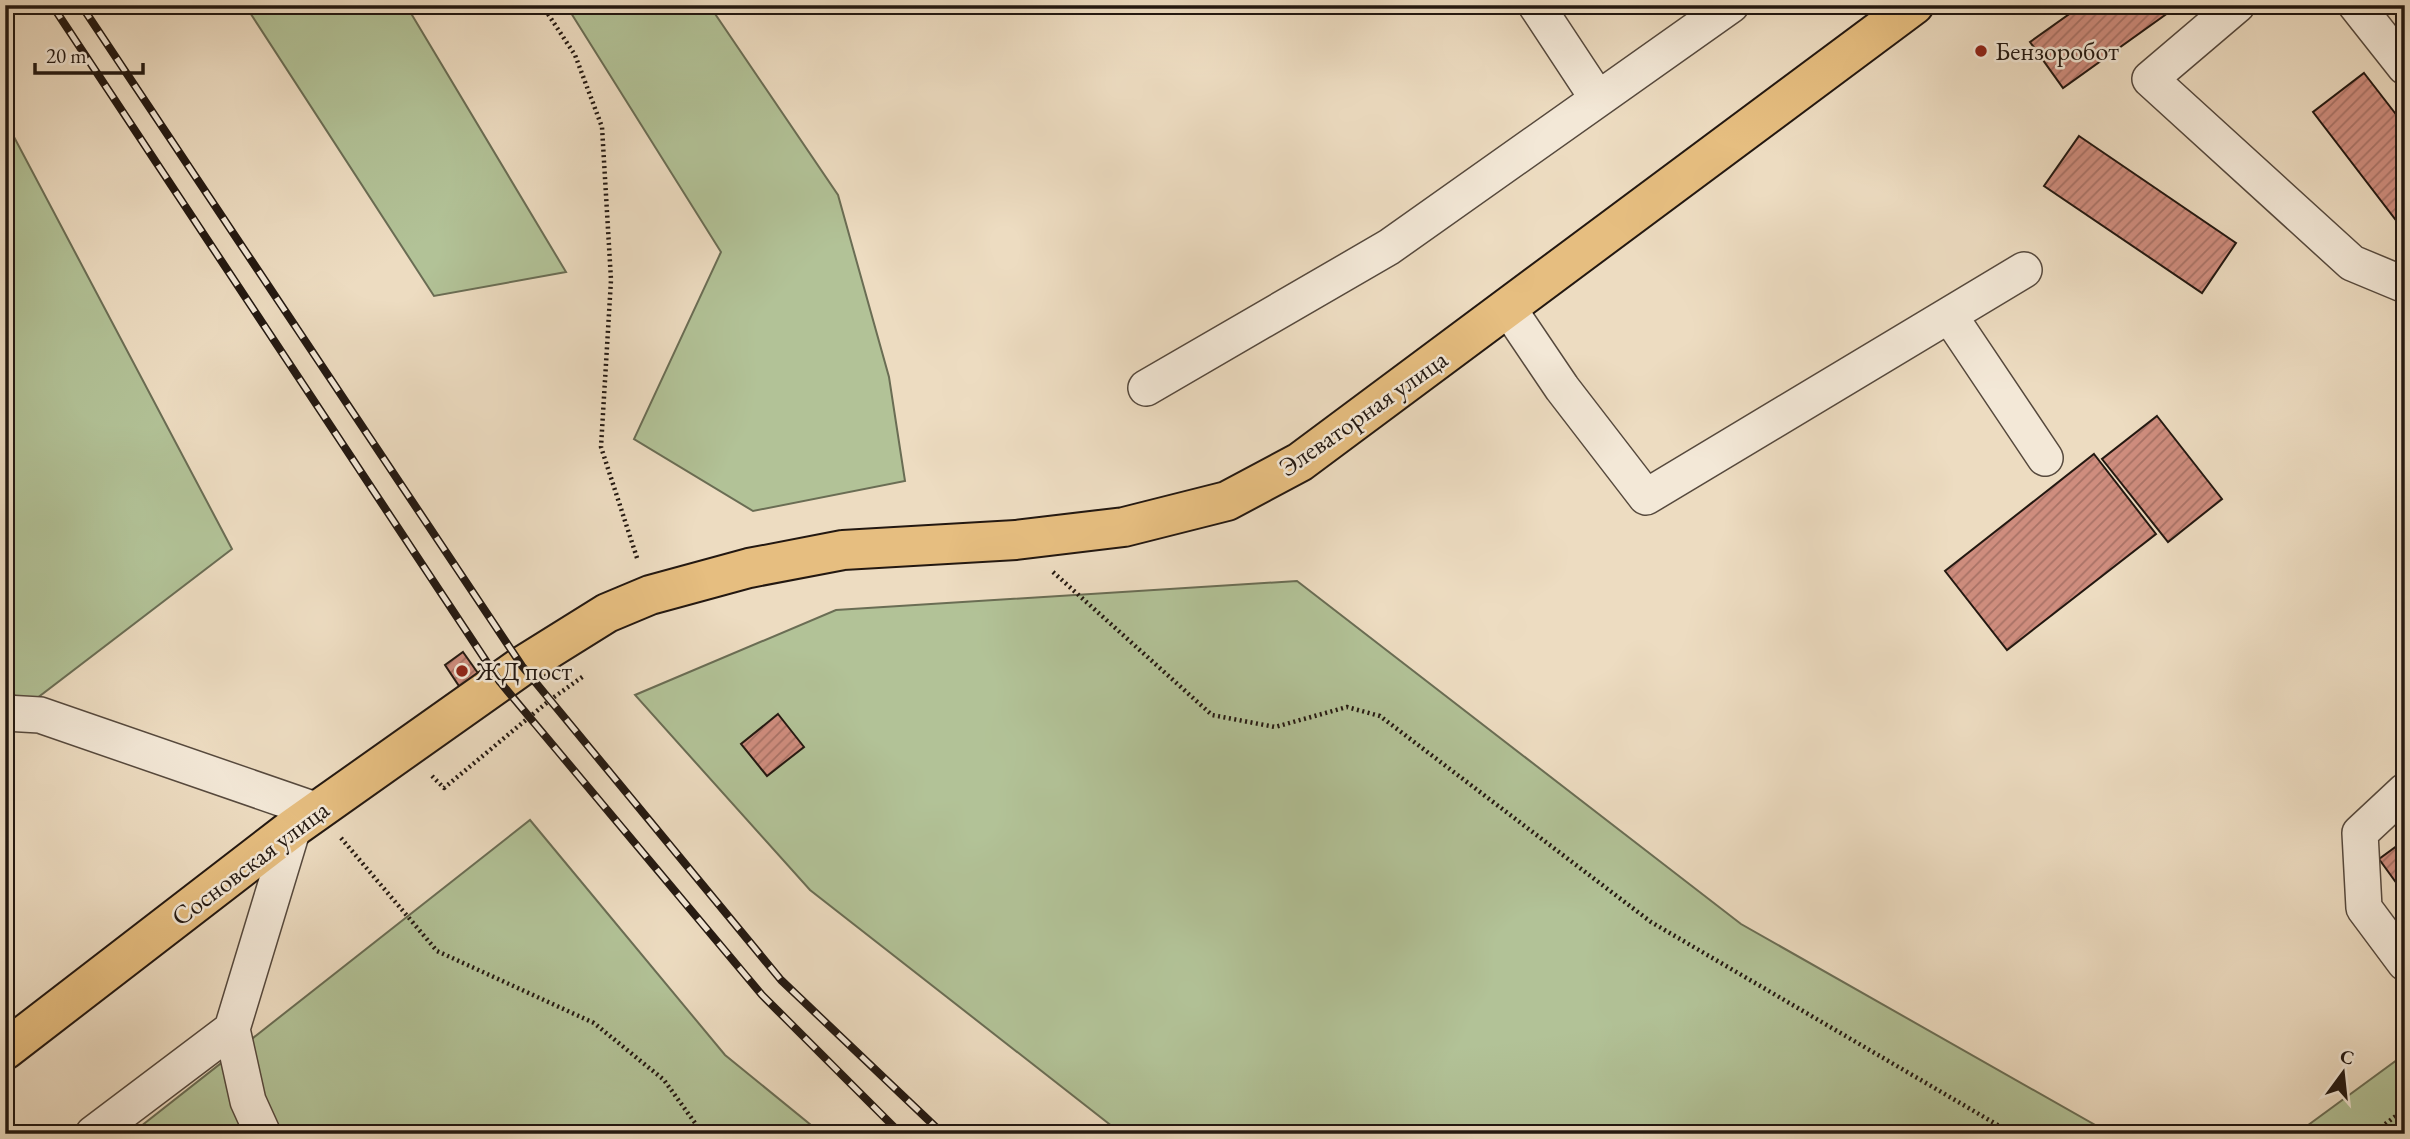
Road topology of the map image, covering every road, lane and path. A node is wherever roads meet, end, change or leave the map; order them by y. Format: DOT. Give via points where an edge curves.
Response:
graph roads {
  1 [pos="542,5"];
  2 [pos="1536,5"];
  3 [pos="1731,5"];
  4 [pos="1914,5"];
  5 [pos="2237,5"];
  6 [pos="2356,5"];
  7 [pos="2405,66"];
  8 [pos="1598,99"];
  9 [pos="2024,270"];
  10 [pos="2405,285"];
  11 [pos="1508,309"];
  12 [pos="1949,315"];
  13 [pos="1146,388"];
  14 [pos="2045,458"];
  15 [pos="1016,540"];
  16 [pos="650,595"];
  17 [pos="589,672"];
  18 [pos="511,674"];
  19 [pos="5,713"];
  20 [pos="405,750"];
  21 [pos="2405,791"];
  22 [pos="305,819"];
  23 [pos="2405,963"];
  24 [pos="232,1029"];
  25 [pos="5,1050"];
  26 [pos="2405,1110"];
  27 [pos="93,1134"];
  28 [pos="263,1134"];
  29 [pos="703,1134"];
  30 [pos="2013,1134"];
  31 [pos="2372,1134"];
  1 -- 16 [label="path" via="575,55 602,127 611,280 601,447"];
  2 -- 8 [label="lane"];
  3 -- 8 [label="lane"];
  4 -- 11 [label="main road, Элеваторная улица"];
  5 -- 10 [label="lane" via="2150,79 2352,263"];
  6 -- 7 [label="lane"];
  8 -- 13 [label="lane" via="1389,247"];
  9 -- 12 [label="lane"];
  11 -- 12 [label="lane" via="1646,497"];
  11 -- 15 [label="main road, Элеваторная улица" via="1300,462 1227,501 1124,527"];
  12 -- 14 [label="lane"];
  15 -- 16 [label="main road, Элеваторная улица" via="843,550 749,568"];
  15 -- 30 [label="path" via="1212,715 1275,727 1347,707 1380,716 1651,922"];
  16 -- 18 [label="main road, Элеваторная улица" via="607,613"];
  17 -- 20 [label="path" via="444,788"];
  18 -- 20 [label="main road, Сосновская улица"];
  19 -- 22 [label="lane" via="40,715"];
  20 -- 22 [label="main road, Сосновская улица"];
  21 -- 23 [label="lane" via="2360,834 2364,908"];
  22 -- 24 [label="lane"];
  22 -- 25 [label="main road, Сосновская улица"];
  22 -- 29 [label="path" via="437,951 594,1023 664,1080"];
  24 -- 27 [label="lane"];
  24 -- 28 [label="lane" via="248,1101"];
  26 -- 31 [label="path"];
}
